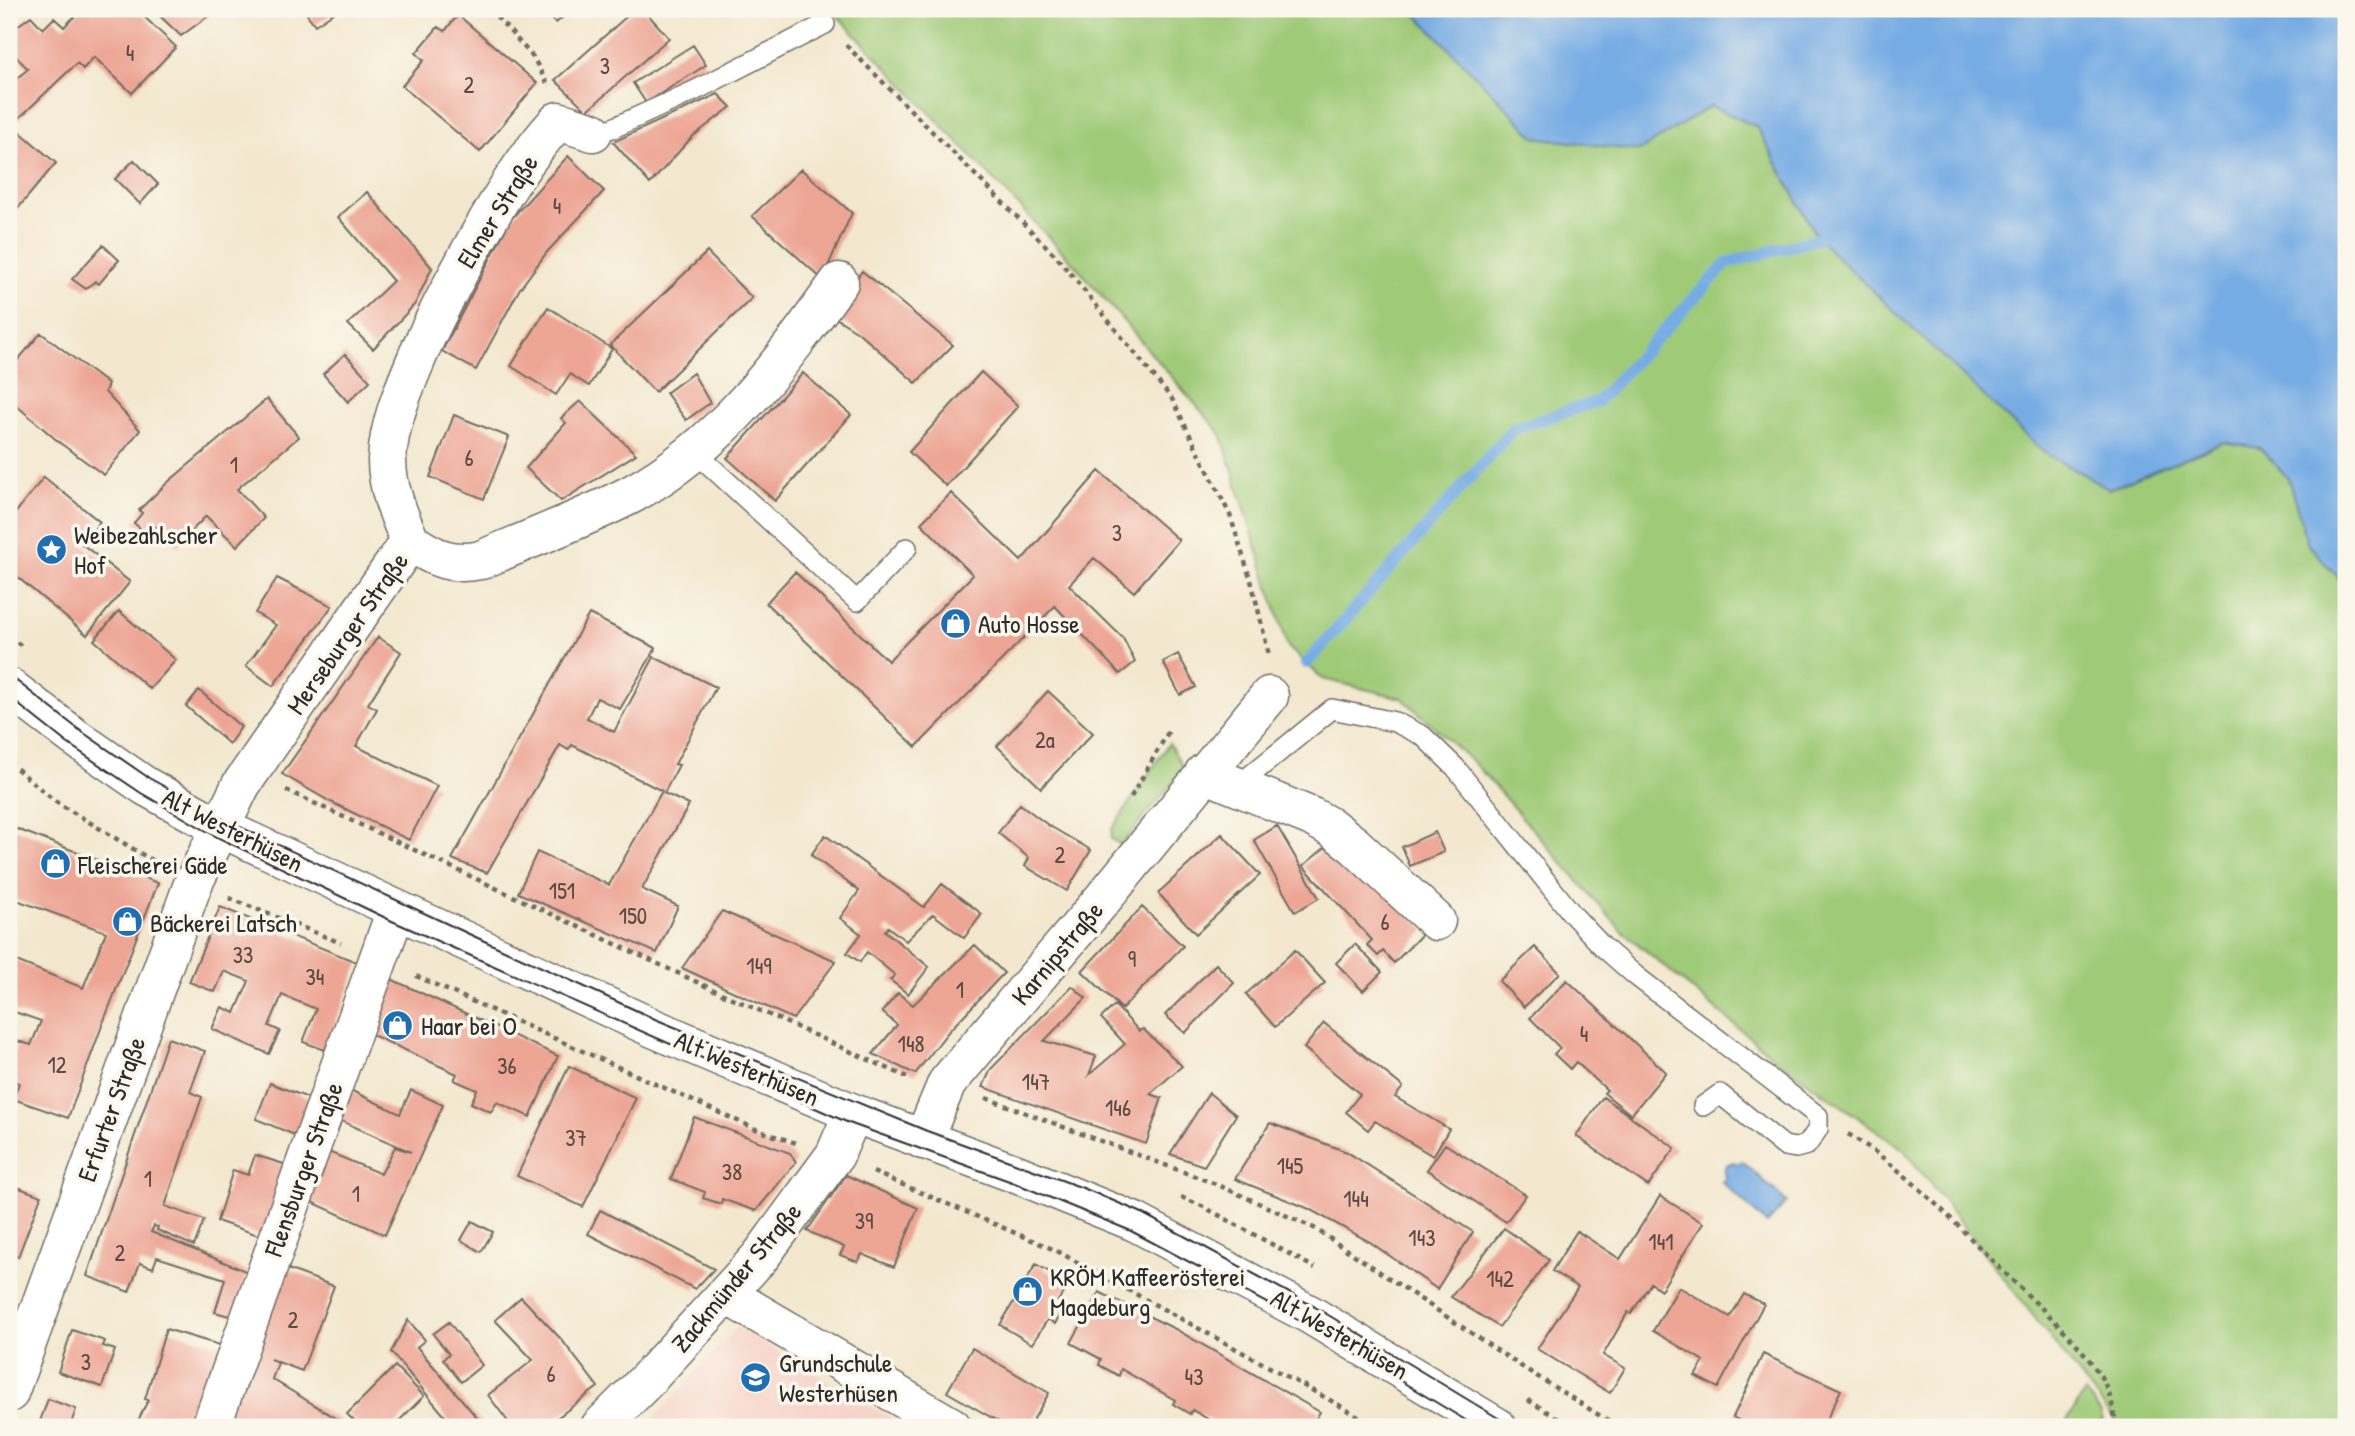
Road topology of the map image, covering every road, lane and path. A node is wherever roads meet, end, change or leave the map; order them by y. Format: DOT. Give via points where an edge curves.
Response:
graph roads {
  1 [pos="491,9"];
  2 [pos="824,24"];
  3 [pos="862,61"];
  4 [pos="575,127"];
  5 [pos="839,282"];
  6 [pos="694,451"];
  7 [pos="410,541"];
  8 [pos="907,548"];
  9 [pos="1265,639"];
  10 [pos="9,687"];
  11 [pos="1269,696"];
  12 [pos="9,762"];
  13 [pos="1220,780"];
  14 [pos="219,827"];
  15 [pos="193,884"];
  16 [pos="396,910"];
  17 [pos="1436,920"];
  18 [pos="378,958"];
  19 [pos="1703,1106"];
  20 [pos="853,1113"];
  21 [pos="1818,1116"];
  22 [pos="923,1140"];
  23 [pos="835,1155"];
  24 [pos="727,1295"];
  25 [pos="9,1393"];
  26 [pos="211,1427"];
  27 [pos="600,1427"];
  28 [pos="952,1427"];
  29 [pos="1374,1427"];
  30 [pos="1497,1427"];
  31 [pos="2116,1427"];
  1 -- 4 [label="path" via="538,65"];
  2 -- 4 [label="lane" via="613,128"];
  3 -- 9 [label="path" via="1057,257 1172,399 1230,515"];
  4 -- 7 [label="street, Elmer Straße" via="510,181 441,304 399,400 389,445 388,477"];
  5 -- 6 [label="street, Merseburger Straße" via="755,394"];
  6 -- 7 [label="street, Merseburger Straße" via="632,494 481,560 446,561"];
  6 -- 8 [label="lane" via="857,601"];
  7 -- 14 [label="street, Merseburger Straße" via="241,785"];
  10 -- 14 [label="street, Alt Westerhüsen" via="145,786"];
  11 -- 13 [label="street, Karnipstraße"];
  12 -- 15 [label="path, Alt Westerhüsen" via="56,802"];
  13 -- 17 [label="street" via="1332,828"];
  13 -- 21 [label="lane" via="1332,709 1410,728 1455,766 1573,915 1618,962"];
  13 -- 22 [label="street, Karnipstraße" via="1102,900 947,1083"];
  14 -- 15 [label="street, Erfurter Straße"];
  14 -- 16 [label="street, Alt Westerhüsen"];
  15 -- 18 [label="path, Alt Westerhüsen"];
  15 -- 25 [label="street, Erfurter Straße"];
  16 -- 18 [label="street, Flensburger Straße"];
  16 -- 20 [label="street, Alt Westerhüsen" via="653,1028"];
  18 -- 23 [label="path, Alt Westerhüsen" via="760,1131"];
  18 -- 26 [label="street, Flensburger Straße"];
  19 -- 21 [label="lane" via="1720,1094 1777,1142 1796,1148 1814,1137"];
  20 -- 22 [label="street, Alt Westerhüsen"];
  20 -- 23 [label="street, Zackmünder Straße"];
  21 -- 31 [label="path" via="1909,1180 2075,1342 2103,1379"];
  22 -- 30 [label="street, Alt Westerhüsen" via="1135,1222 1309,1314"];
  23 -- 24 [label="street, Zackmünder Straße"];
  23 -- 29 [label="path, Alt Westerhüsen" via="1055,1250"];
  24 -- 27 [label="street, Zackmünder Straße"];
  24 -- 28 [label="street"];
}
